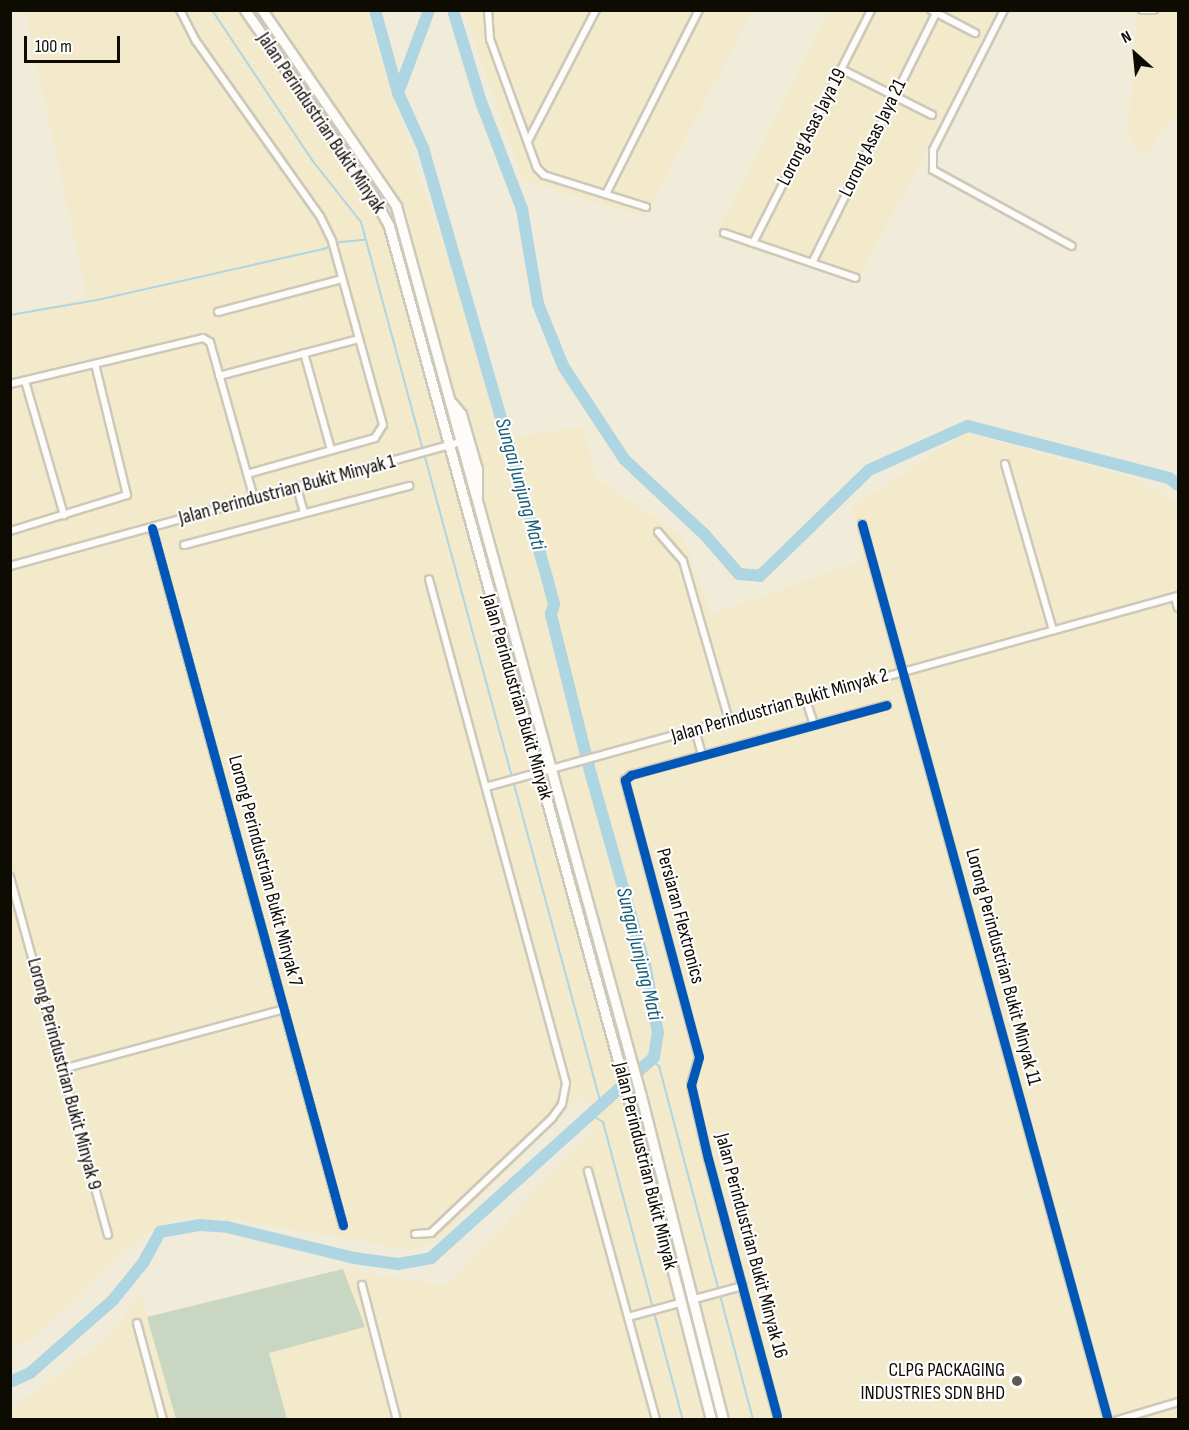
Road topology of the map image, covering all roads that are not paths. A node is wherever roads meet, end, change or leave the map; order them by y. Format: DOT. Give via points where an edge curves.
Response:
graph roads {
  1 [pos="180,10"];
  2 [pos="245,10"];
  3 [pos="262,10"];
  4 [pos="488,10"];
  5 [pos="596,10"];
  6 [pos="699,10"];
  7 [pos="871,10"];
  8 [pos="1004,10"];
  9 [pos="1142,10"];
  10 [pos="1154,10"];
  11 [pos="934,12"];
  12 [pos="975,33"];
  13 [pos="841,69"];
  14 [pos="893,96"];
  15 [pos="932,115"];
  16 [pos="528,141"];
  17 [pos="606,194"];
  18 [pos="646,207"];
  19 [pos="724,233"];
  20 [pos="753,243"];
  21 [pos="1072,246"];
  22 [pos="812,263"];
  23 [pos="856,278"];
  24 [pos="342,279"];
  25 [pos="218,312"];
  26 [pos="359,339"];
  27 [pos="304,354"];
  28 [pos="95,364"];
  29 [pos="219,376"];
  30 [pos="25,381"];
  31 [pos="10,384"];
  32 [pos="448,399"];
  33 [pos="460,442"];
  34 [pos="447,445"];
  35 [pos="331,450"];
  36 [pos="1005,464"];
  37 [pos="247,474"];
  38 [pos="409,486"];
  39 [pos="297,488"];
  40 [pos="254,499"];
  41 [pos="476,501"];
  42 [pos="304,513"];
  43 [pos="64,515"];
  44 [pos="862,524"];
  45 [pos="152,528"];
  46 [pos="10,531"];
  47 [pos="658,532"];
  48 [pos="184,546"];
  49 [pos="10,566"];
  50 [pos="429,579"];
  51 [pos="1177,596"];
  52 [pos="1179,608"];
  53 [pos="1053,630"];
  54 [pos="903,672"];
  55 [pos="806,700"];
  56 [pos="887,705"];
  57 [pos="729,720"];
  58 [pos="814,725"];
  59 [pos="694,730"];
  60 [pos="702,755"];
  61 [pos="551,770"];
  62 [pos="538,773"];
  63 [pos="486,787"];
  64 [pos="10,878"];
  65 [pos="284,1009"];
  66 [pos="63,1069"];
  67 [pos="691,1085"];
  68 [pos="588,1171"];
  69 [pos="343,1225"];
  70 [pos="416,1234"];
  71 [pos="108,1236"];
  72 [pos="362,1285"];
  73 [pos="742,1286"];
  74 [pos="692,1300"];
  75 [pos="680,1303"];
  76 [pos="628,1317"];
  77 [pos="136,1323"];
  78 [pos="1179,1402"];
  79 [pos="777,1416"];
  80 [pos="163,1419"];
  81 [pos="397,1419"];
  82 [pos="656,1419"];
  83 [pos="711,1419"];
  84 [pos="723,1419"];
  85 [pos="1108,1419"];
  86 [pos="1118,1419"];
  1 -- 24 [label="street" via="196,41 320,216"];
  2 -- 34 [label="main road, Jalan Perindustrian Bukit Minyak" via="382,210"];
  3 -- 32 [label="main road, Jalan Perindustrian Bukit Minyak" via="396,206"];
  4 -- 16 [label="street" via="490,39"];
  5 -- 16 [label="street"];
  6 -- 17 [label="street"];
  7 -- 13 [label="street, Lorong Asas Jaya 19"];
  8 -- 21 [label="street" via="933,150 933,170"];
  9 -- 10 [label="street"];
  11 -- 12 [label="street, Lorong Asas Jaya 21"];
  11 -- 14 [label="street, Lorong Asas Jaya 21"];
  13 -- 14 [label="street"];
  13 -- 20 [label="street, Lorong Asas Jaya 19"];
  14 -- 15 [label="street"];
  14 -- 22 [label="street, Lorong Asas Jaya 21"];
  16 -- 17 [label="street" via="537,168 544,175"];
  17 -- 18 [label="street"];
  19 -- 20 [label="street"];
  20 -- 22 [label="street"];
  22 -- 23 [label="street"];
  24 -- 25 [label="street"];
  24 -- 26 [label="street"];
  26 -- 27 [label="street"];
  26 -- 35 [label="street" via="383,425 375,438"];
  27 -- 29 [label="street"];
  27 -- 35 [label="street"];
  28 -- 29 [label="street" via="203,338 210,342"];
  28 -- 30 [label="street"];
  28 -- 43 [label="street" via="127,495"];
  29 -- 37 [label="street"];
  30 -- 31 [label="street"];
  30 -- 43 [label="street"];
  32 -- 33 [label="main road, Jalan Perindustrian Bukit Minyak"];
  32 -- 41 [label="main road" via="461,414 477,469"];
  33 -- 34 [label="street, Jalan Perindustrian Bukit Minyak 1"];
  33 -- 41 [label="main road, Jalan Perindustrian Bukit Minyak"];
  34 -- 39 [label="street, Jalan Perindustrian Bukit Minyak 1"];
  34 -- 62 [label="main road, Jalan Perindustrian Bukit Minyak"];
  35 -- 37 [label="street"];
  36 -- 53 [label="street"];
  37 -- 40 [label="street"];
  38 -- 42 [label="street, Jalan Perindustrian Bukit Minyak 1"];
  39 -- 40 [label="street, Jalan Perindustrian Bukit Minyak 1"];
  39 -- 42 [label="street"];
  40 -- 45 [label="street, Jalan Perindustrian Bukit Minyak 1"];
  41 -- 61 [label="main road, Jalan Perindustrian Bukit Minyak"];
  42 -- 48 [label="street, Jalan Perindustrian Bukit Minyak 1"];
  43 -- 46 [label="street"];
  44 -- 54 [label="street, Lorong Perindustrian Bukit Minyak 11"];
  45 -- 49 [label="street, Jalan Perindustrian Bukit Minyak 1"];
  45 -- 65 [label="street, Lorong Perindustrian Bukit Minyak 7"];
  47 -- 57 [label="street" via="683,561"];
  50 -- 63 [label="street"];
  51 -- 52 [label="street"];
  51 -- 53 [label="street, Jalan Perindustrian Bukit Minyak 2"];
  53 -- 54 [label="street, Jalan Perindustrian Bukit Minyak 2"];
  54 -- 55 [label="street, Jalan Perindustrian Bukit Minyak 2"];
  54 -- 85 [label="street, Lorong Perindustrian Bukit Minyak 11"];
  55 -- 57 [label="street, Jalan Perindustrian Bukit Minyak 2"];
  55 -- 58 [label="street"];
  56 -- 58 [label="street, Persiaran Flextronics"];
  57 -- 59 [label="street, Jalan Perindustrian Bukit Minyak 2"];
  58 -- 60 [label="street, Persiaran Flextronics"];
  59 -- 60 [label="street"];
  59 -- 61 [label="street, Jalan Perindustrian Bukit Minyak 2"];
  60 -- 67 [label="street, Persiaran Flextronics" via="628,777 699,1061"];
  61 -- 62 [label="street, Jalan Perindustrian Bukit Minyak 2"];
  61 -- 74 [label="main road, Jalan Perindustrian Bukit Minyak" via="641,1096"];
  62 -- 63 [label="street, Jalan Perindustrian Bukit Minyak 2"];
  62 -- 75 [label="main road, Jalan Perindustrian Bukit Minyak" via="630,1104"];
  63 -- 70 [label="street" via="566,1083 562,1104 552,1118 431,1233"];
  64 -- 66 [label="street, Lorong Perindustrian Bukit Minyak 9"];
  65 -- 66 [label="street"];
  65 -- 69 [label="street, Lorong Perindustrian Bukit Minyak 7"];
  66 -- 71 [label="street, Lorong Perindustrian Bukit Minyak 9"];
  67 -- 73 [label="street, Jalan Perindustrian Bukit Minyak 16"];
  68 -- 76 [label="street"];
  72 -- 81 [label="street"];
  73 -- 74 [label="street"];
  73 -- 79 [label="street, Jalan Perindustrian Bukit Minyak 16"];
  74 -- 84 [label="main road, Jalan Perindustrian Bukit Minyak"];
  75 -- 76 [label="street"];
  75 -- 83 [label="main road, Jalan Perindustrian Bukit Minyak"];
  76 -- 82 [label="street"];
  77 -- 80 [label="street"];
  78 -- 86 [label="street"];
}
